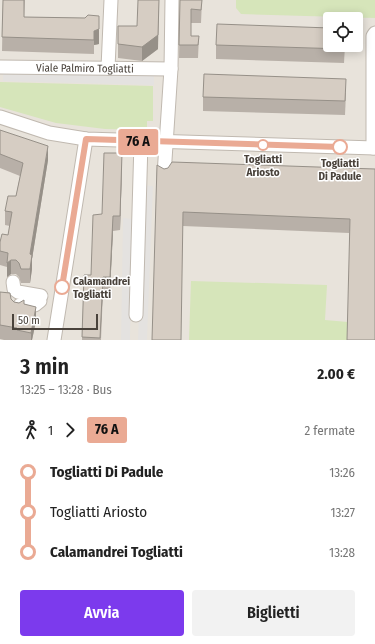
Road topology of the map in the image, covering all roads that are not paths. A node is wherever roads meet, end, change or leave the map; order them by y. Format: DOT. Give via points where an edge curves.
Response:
graph roads {
  1 [pos="111,0"];
  2 [pos="172,0"];
  3 [pos="375,33"];
  4 [pos="0,67"];
  5 [pos="108,68"];
  6 [pos="170,69"];
  7 [pos="0,117"];
  8 [pos="374,117"];
  9 [pos="86,139"];
  10 [pos="140,142"];
  11 [pos="166,142"];
  12 [pos="374,148"];
  13 [pos="164,175"];
  14 [pos="13,282"];
  15 [pos="18,309"];
  16 [pos="136,315"];
  17 [pos="54,340"];
  1 -- 5 [label="street"];
  2 -- 6 [label="street"];
  3 -- 8 [label="street"];
  4 -- 5 [label="street, Viale Palmiro Togliatti"];
  5 -- 6 [label="street, Viale Palmiro Togliatti"];
  6 -- 11 [label="street"];
  7 -- 9 [label="street" via="49,133"];
  8 -- 12 [label="street"];
  9 -- 10 [label="street"];
  9 -- 17 [label="street"];
  10 -- 11 [label="street"];
  10 -- 16 [label="street"];
  11 -- 12 [label="street"];
  11 -- 13 [label="street"];
  14 -- 15 [label="street" via="14,290 41,299 35,305 20,305"];
}
